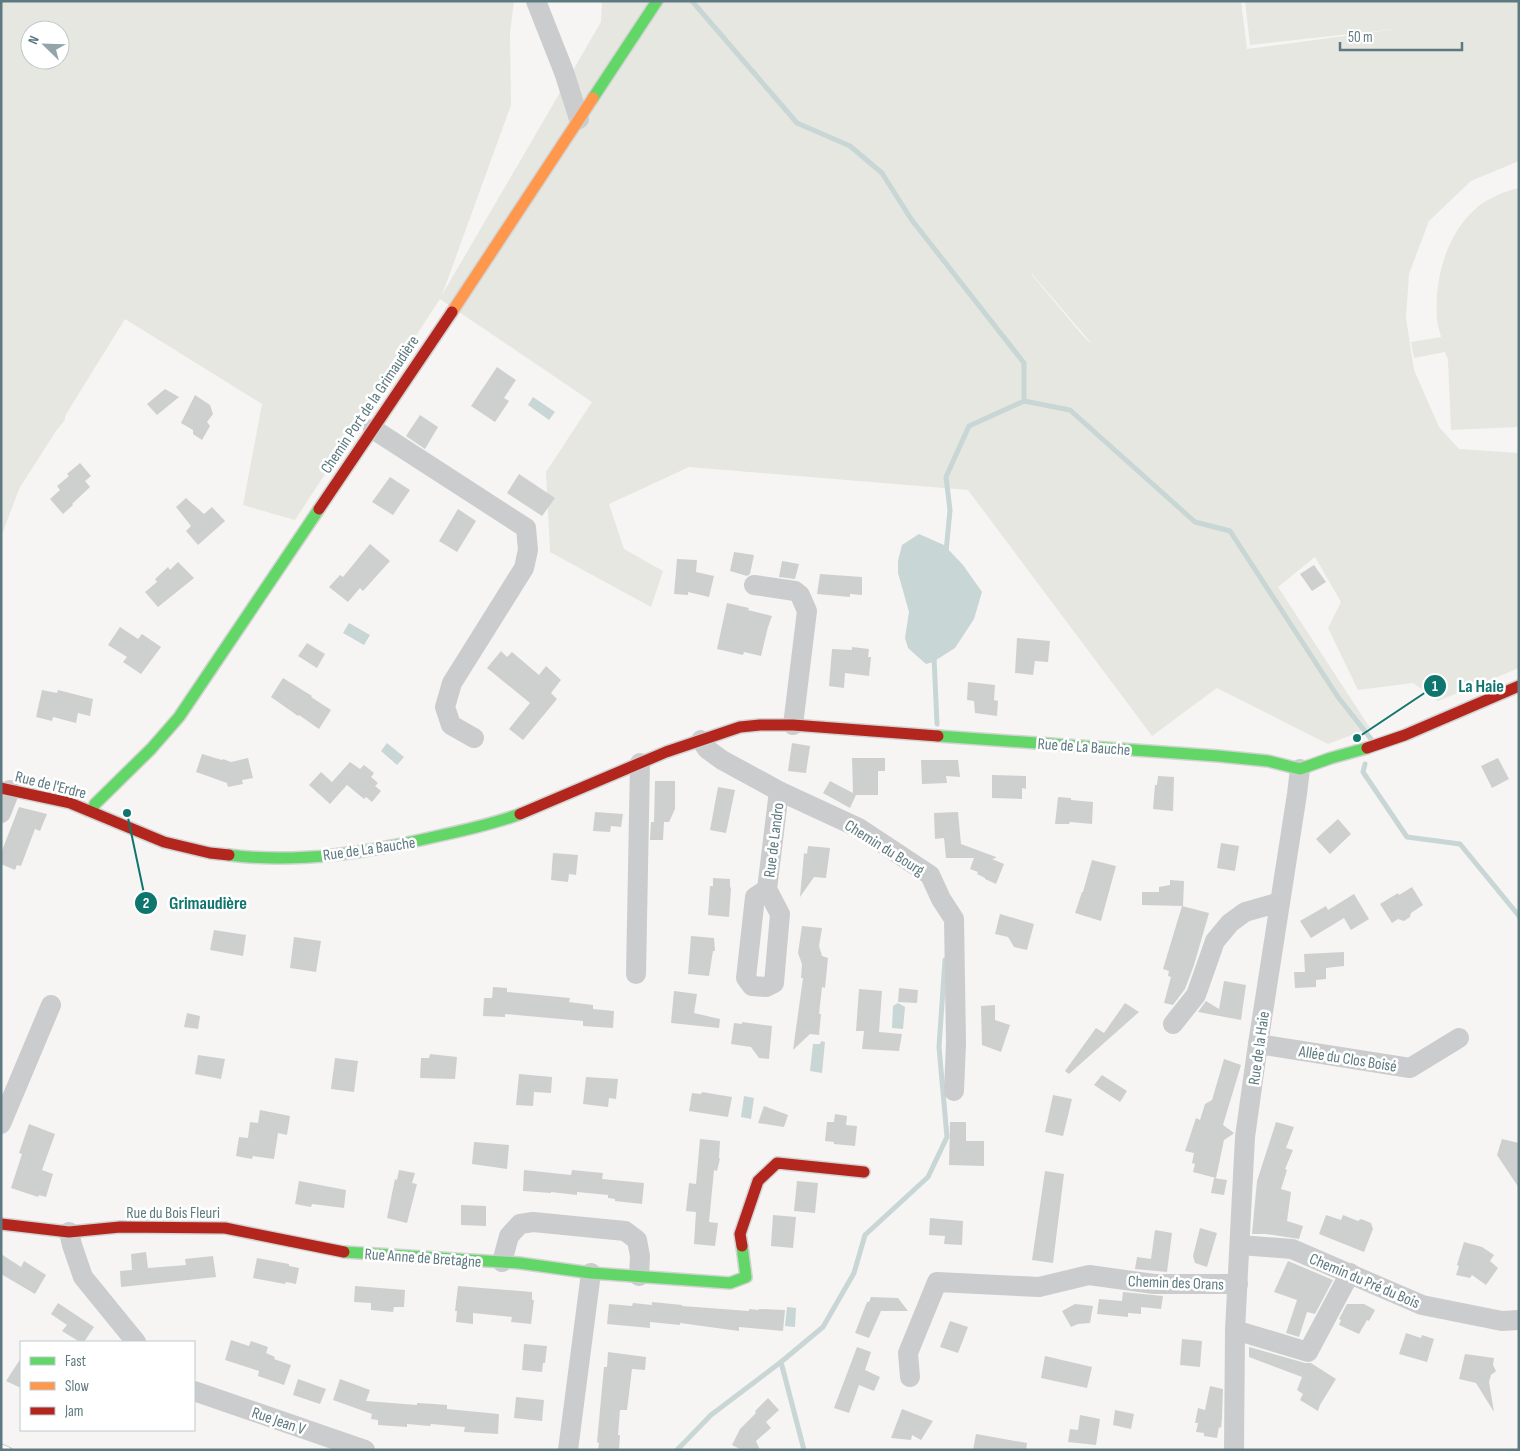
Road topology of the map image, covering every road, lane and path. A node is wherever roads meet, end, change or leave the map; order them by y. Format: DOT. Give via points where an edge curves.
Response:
graph roads {
  1 [pos="536,1"];
  2 [pos="656,1"];
  3 [pos="579,119"];
  4 [pos="373,429"];
  5 [pos="754,585"];
  6 [pos="1519,686"];
  7 [pos="793,725"];
  8 [pos="474,738"];
  9 [pos="701,740"];
  10 [pos="640,763"];
  11 [pos="1300,769"];
  12 [pos="6,789"];
  13 [pos="779,791"];
  14 [pos="92,811"];
  15 [pos="1,813"];
  16 [pos="767,889"];
  17 [pos="1280,902"];
  18 [pos="636,974"];
  19 [pos="51,1005"];
  20 [pos="1173,1024"];
  21 [pos="1459,1038"];
  22 [pos="1258,1044"];
  23 [pos="954,1091"];
  24 [pos="1,1124"];
  25 [pos="864,1172"];
  26 [pos="1,1224"];
  27 [pos="69,1232"];
  28 [pos="1240,1245"];
  29 [pos="344,1252"];
  30 [pos="502,1262"];
  31 [pos="591,1273"];
  32 [pos="1350,1273"];
  33 [pos="639,1276"];
  34 [pos="1238,1284"];
  35 [pos="1519,1320"];
  36 [pos="1235,1330"];
  37 [pos="135,1341"];
  38 [pos="910,1377"];
  39 [pos="195,1390"];
  40 [pos="365,1450"];
  41 [pos="568,1450"];
  42 [pos="1234,1450"];
  1 -- 3 [label="street"];
  2 -- 3 [label="street, Chemin Port de la Grimaudière"];
  3 -- 4 [label="street, Chemin Port de la Grimaudière"];
  4 -- 8 [label="street" via="526,528 528,550 524,568 452,683 445,707 451,725"];
  4 -- 14 [label="street, Chemin Port de la Grimaudière" via="179,717"];
  5 -- 7 [label="street" via="794,591 800,595 807,611"];
  6 -- 11 [label="street" via="1404,735"];
  7 -- 9 [label="street, Rue de La Bauche" via="740,727"];
  7 -- 11 [label="street, Rue de La Bauche" via="1218,756 1268,761"];
  9 -- 10 [label="street, Rue de La Bauche"];
  9 -- 13 [label="street, Chemin du Bourg" via="722,760"];
  10 -- 14 [label="street, Rue de La Bauche" via="488,825 404,845 352,853 278,859 220,855 177,846"];
  10 -- 18 [label="street"];
  11 -- 17 [label="street, Rue de la Haie"];
  12 -- 14 [label="street, Rue de l'Erdre"];
  12 -- 15 [label="street"];
  13 -- 16 [label="street, Rue de Landro"];
  13 -- 23 [label="street, Chemin du Bourg" via="859,828 930,875 954,919"];
  17 -- 20 [label="street" via="1245,912 1230,923 1215,941 1196,994"];
  17 -- 22 [label="street, Rue de la Haie"];
  19 -- 24 [label="street"];
  21 -- 22 [label="street, Allée du Clos Boisé" via="1410,1068"];
  22 -- 28 [label="street, Rue de la Haie" via="1246,1138"];
  25 -- 33 [label="street, Rue Anne de Bretagne" via="777,1163 758,1181 740,1234 746,1277 730,1283"];
  26 -- 27 [label="street, Rue du Bois Fleuri"];
  27 -- 29 [label="street, Rue du Bois Fleuri" via="120,1227 225,1228"];
  27 -- 37 [label="street" via="84,1277"];
  28 -- 32 [label="street, Chemin du Pré du Bois" via="1292,1249"];
  28 -- 34 [label="street, Rue de la Haie"];
  29 -- 30 [label="street, Rue Anne de Bretagne"];
  30 -- 31 [label="street, Rue Anne de Bretagne"];
  30 -- 33 [label="street, Rue Anne de Bretagne" via="509,1236 520,1224 533,1222 625,1231 637,1240"];
  31 -- 33 [label="street, Rue Anne de Bretagne"];
  31 -- 41 [label="street"];
  32 -- 35 [label="street, Chemin du Pré du Bois" via="1422,1305 1502,1321"];
  32 -- 36 [label="street" via="1308,1352"];
  34 -- 36 [label="street, Rue de la Haie"];
  34 -- 38 [label="street, Chemin des Orans" via="1154,1284 1089,1275 1040,1287 937,1282 908,1353"];
  36 -- 42 [label="street, Rue de la Haie"];
  39 -- 40 [label="street, Rue Jean V"];
}
